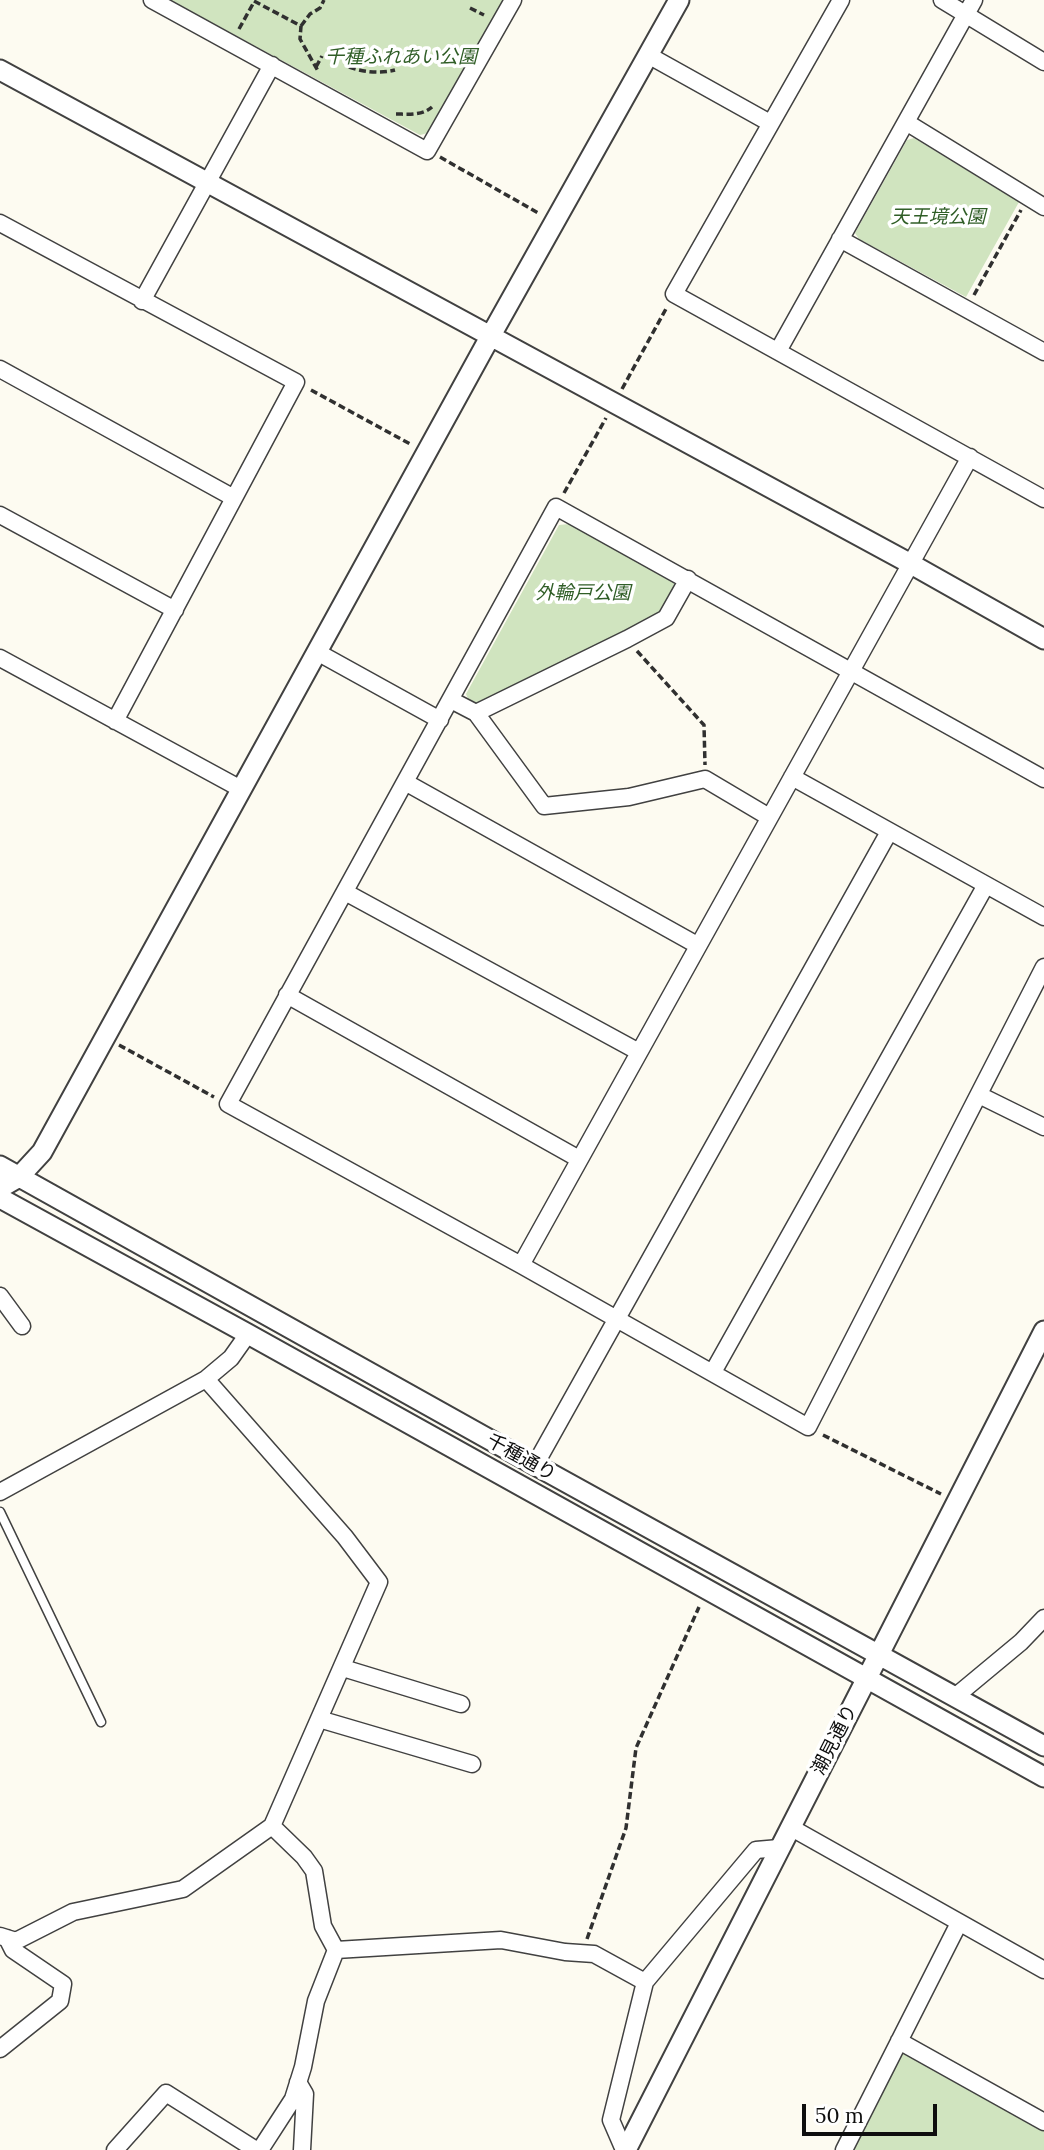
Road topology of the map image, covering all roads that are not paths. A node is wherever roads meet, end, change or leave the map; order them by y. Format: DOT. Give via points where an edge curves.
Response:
graph roads {
  1 [pos="152,0"];
  2 [pos="513,0"];
  3 [pos="679,0"];
  4 [pos="841,0"];
  5 [pos="942,0"];
  6 [pos="970,7"];
  7 [pos="648,55"];
  8 [pos="1044,62"];
  9 [pos="272,65"];
  10 [pos="0,70"];
  11 [pos="906,122"];
  12 [pos="770,123"];
  13 [pos="207,183"];
  14 [pos="1044,207"];
  15 [pos="0,224"];
  16 [pos="839,239"];
  17 [pos="142,301"];
  18 [pos="490,337"];
  19 [pos="778,351"];
  20 [pos="1044,352"];
  21 [pos="0,369"];
  22 [pos="970,457"];
  23 [pos="234,498"];
  24 [pos="1044,499"];
  25 [pos="0,515"];
  26 [pos="911,564"];
  27 [pos="688,579"];
  28 [pos="175,610"];
  29 [pos="1044,639"];
  30 [pos="317,652"];
  31 [pos="0,658"];
  32 [pos="852,671"];
  33 [pos="451,699"];
  34 [pos="476,713"];
  35 [pos="440,720"];
  36 [pos="115,721"];
  37 [pos="792,777"];
  38 [pos="1044,779"];
  39 [pos="405,782"];
  40 [pos="242,789"];
  41 [pos="769,817"];
  42 [pos="889,832"];
  43 [pos="986,886"];
  44 [pos="345,891"];
  45 [pos="1044,917"];
  46 [pos="698,945"];
  47 [pos="1044,967"];
  48 [pos="287,995"];
  49 [pos="639,1052"];
  50 [pos="979,1094"];
  51 [pos="1044,1127"];
  52 [pos="579,1158"];
  53 [pos="0,1166"];
  54 [pos="19,1177"];
  55 [pos="0,1188"];
  56 [pos="0,1198"];
  57 [pos="521,1265"];
  58 [pos="0,1296"];
  59 [pos="617,1319"];
  60 [pos="22,1325"];
  61 [pos="248,1334"];
  62 [pos="1041,1343"];
  63 [pos="713,1372"];
  64 [pos="206,1379"];
  65 [pos="535,1465"];
  66 [pos="0,1492"];
  67 [pos="0,1512"];
  68 [pos="1044,1618"];
  69 [pos="879,1656"];
  70 [pos="342,1668"];
  71 [pos="866,1678"];
  72 [pos="956,1696"];
  73 [pos="461,1704"];
  74 [pos="319,1720"];
  75 [pos="101,1722"];
  76 [pos="1044,1746"];
  77 [pos="472,1763"];
  78 [pos="1044,1777"];
  79 [pos="272,1826"];
  80 [pos="790,1827"];
  81 [pos="779,1848"];
  82 [pos="959,1923"];
  83 [pos="3,1937"];
  84 [pos="337,1950"];
  85 [pos="1044,1970"];
  86 [pos="645,1982"];
  87 [pos="899,2041"];
  88 [pos="0,2049"];
  89 [pos="298,2082"];
  90 [pos="1044,2122"];
  91 [pos="115,2150"];
  92 [pos="258,2150"];
  93 [pos="302,2150"];
  94 [pos="625,2150"];
  95 [pos="844,2150"];
  1 -- 9 [label="street"];
  2 -- 9 [label="street" via="427,151"];
  3 -- 7 [label="street"];
  4 -- 12 [label="street"];
  5 -- 6 [label="street"];
  6 -- 8 [label="street"];
  6 -- 11 [label="street"];
  7 -- 12 [label="street"];
  7 -- 18 [label="street"];
  9 -- 13 [label="street"];
  10 -- 13 [label="street"];
  11 -- 14 [label="street"];
  11 -- 16 [label="street"];
  12 -- 19 [label="street" via="674,294"];
  13 -- 17 [label="street"];
  13 -- 18 [label="street"];
  15 -- 17 [label="street"];
  16 -- 19 [label="street"];
  16 -- 20 [label="street"];
  17 -- 23 [label="street" via="296,382"];
  18 -- 26 [label="street"];
  18 -- 30 [label="street"];
  19 -- 22 [label="street"];
  21 -- 23 [label="street"];
  22 -- 24 [label="street"];
  22 -- 26 [label="street"];
  23 -- 28 [label="street"];
  25 -- 28 [label="street"];
  26 -- 29 [label="street"];
  26 -- 32 [label="street"];
  27 -- 32 [label="street"];
  27 -- 33 [label="street" via="556,507"];
  27 -- 34 [label="street" via="666,618"];
  28 -- 36 [label="street"];
  30 -- 35 [label="street"];
  30 -- 40 [label="street"];
  31 -- 36 [label="street"];
  32 -- 37 [label="street"];
  32 -- 38 [label="street"];
  33 -- 34 [label="street"];
  33 -- 35 [label="street"];
  34 -- 41 [label="street" via="544,806 629,797 705,779"];
  35 -- 39 [label="street"];
  36 -- 40 [label="street"];
  37 -- 41 [label="street"];
  37 -- 42 [label="street"];
  39 -- 44 [label="street"];
  39 -- 46 [label="street"];
  40 -- 54 [label="street" via="42,1152"];
  41 -- 46 [label="street"];
  42 -- 43 [label="street"];
  42 -- 59 [label="street"];
  43 -- 45 [label="street"];
  43 -- 63 [label="street"];
  44 -- 48 [label="street"];
  44 -- 49 [label="street"];
  46 -- 49 [label="street"];
  47 -- 50 [label="street"];
  48 -- 52 [label="street"];
  48 -- 57 [label="street" via="228,1104"];
  49 -- 52 [label="street"];
  50 -- 51 [label="street"];
  50 -- 63 [label="street" via="808,1427"];
  52 -- 57 [label="street"];
  53 -- 54 [label="street, 千種通り"];
  54 -- 55 [label="street"];
  54 -- 65 [label="street, 千種通り"];
  56 -- 61 [label="street, 千種通り"];
  57 -- 59 [label="street"];
  58 -- 60 [label="street"];
  59 -- 63 [label="street"];
  59 -- 65 [label="street"];
  61 -- 64 [label="street" via="231,1358"];
  61 -- 71 [label="street, 千種通り"];
  62 -- 69 [label="street, 潮見通り"];
  64 -- 66 [label="street"];
  64 -- 70 [label="street" via="379,1582"];
  65 -- 69 [label="street, 千種通り"];
  67 -- 75 [label="lane"];
  68 -- 72 [label="street"];
  69 -- 71 [label="street, 潮見通り"];
  69 -- 72 [label="street, 千種通り"];
  70 -- 73 [label="street"];
  70 -- 74 [label="street"];
  71 -- 78 [label="street, 千種通り"];
  71 -- 80 [label="street, 潮見通り"];
  72 -- 76 [label="street, 千種通り"];
  74 -- 77 [label="street"];
  74 -- 79 [label="street"];
  79 -- 83 [label="street" via="183,1889 73,1913 16,1941"];
  79 -- 84 [label="street" via="314,1871 323,1926"];
  80 -- 81 [label="street, 潮見通り"];
  80 -- 82 [label="street"];
  81 -- 86 [label="street" via="756,1850"];
  81 -- 94 [label="street, 潮見通り"];
  82 -- 85 [label="street"];
  82 -- 87 [label="street"];
  83 -- 88 [label="street" via="13,1950 63,1984 60,2001"];
  84 -- 86 [label="street" via="501,1940 594,1954"];
  84 -- 89 [label="street" via="316,2001"];
  86 -- 94 [label="street" via="611,2120"];
  87 -- 90 [label="street"];
  87 -- 95 [label="street"];
  89 -- 92 [label="street" via="293,2099"];
  89 -- 93 [label="street" via="305,2094"];
  91 -- 92 [label="street" via="166,2093"];
}
